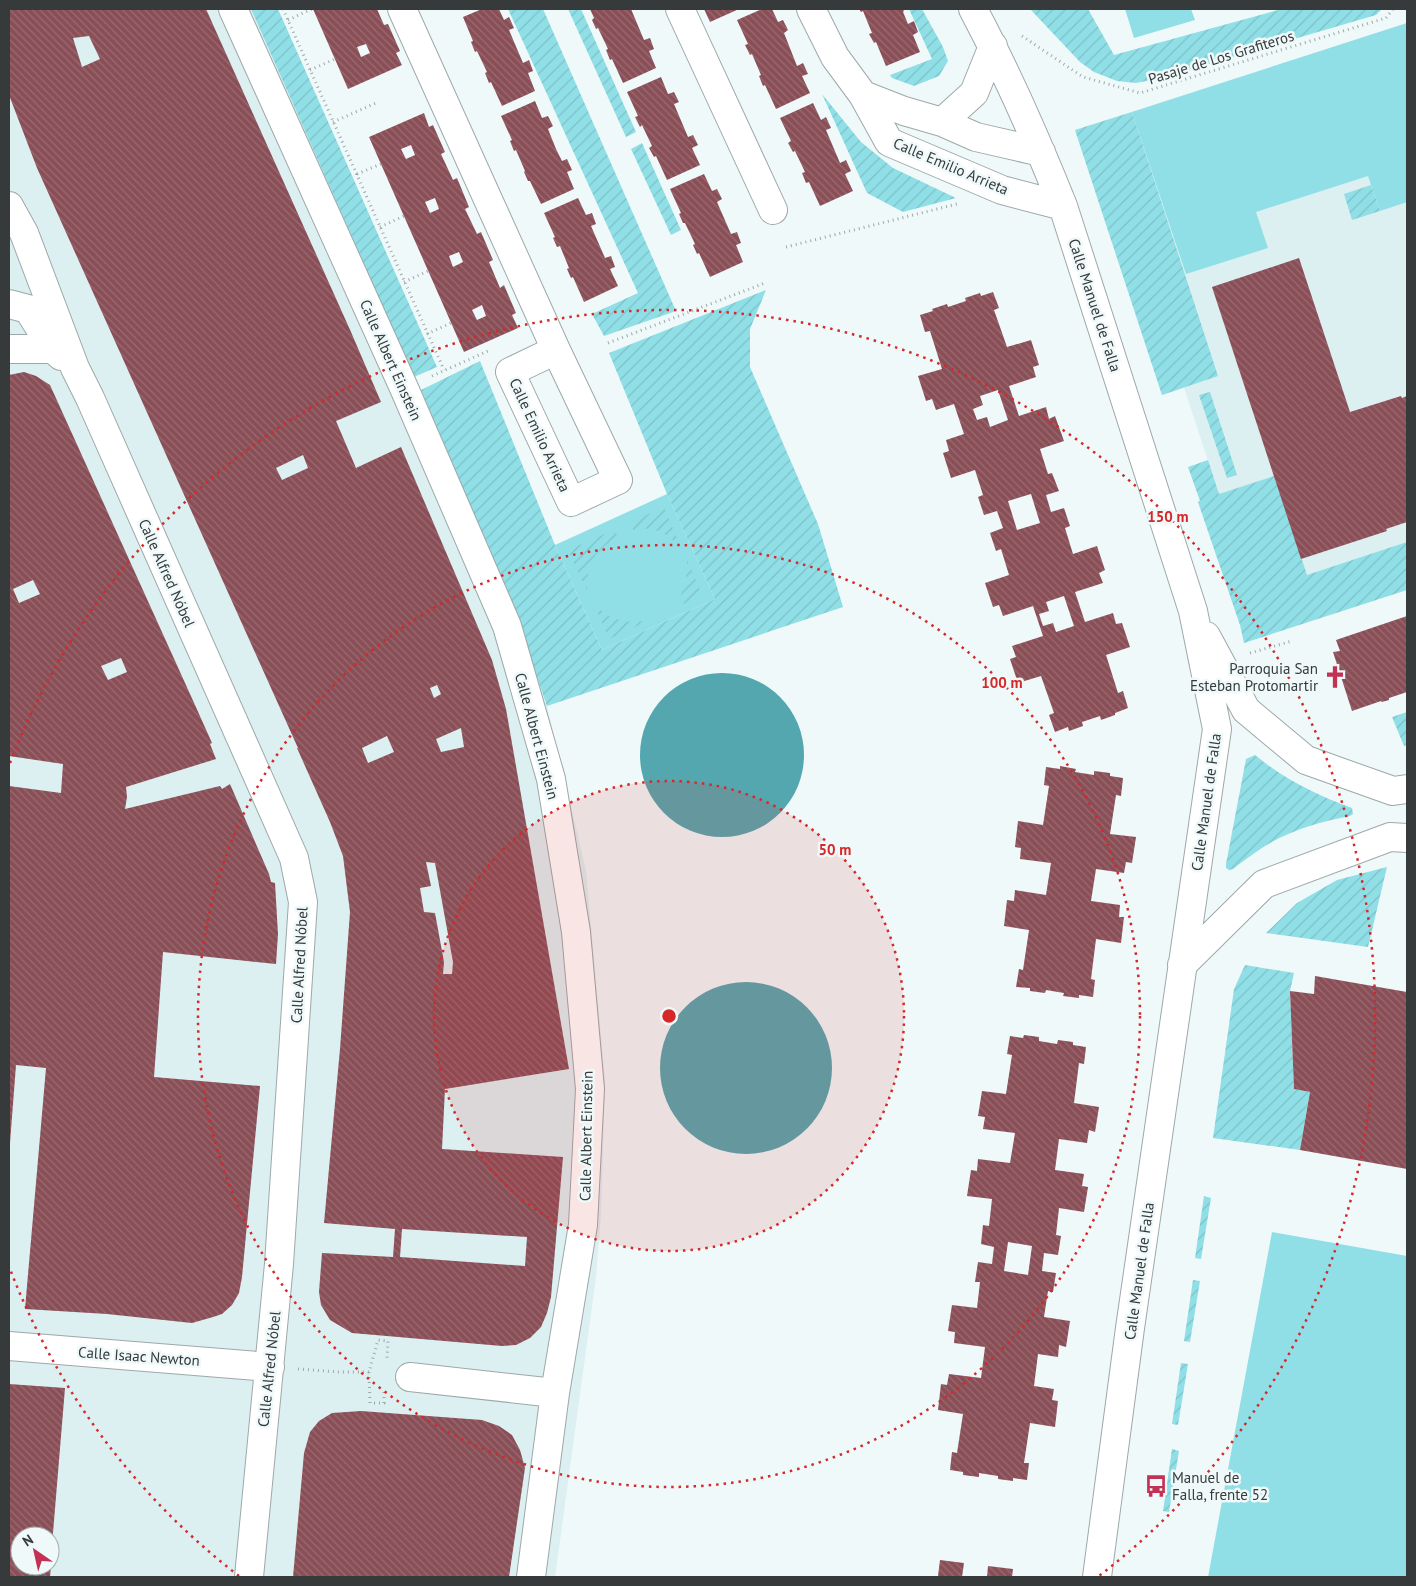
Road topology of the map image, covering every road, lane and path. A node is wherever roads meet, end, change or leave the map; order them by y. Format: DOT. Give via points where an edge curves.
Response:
graph roads {
  1 [pos="232,9"];
  2 [pos="282,9"];
  3 [pos="312,9"];
  4 [pos="402,9"];
  5 [pos="680,9"];
  6 [pos="810,9"];
  7 [pos="973,9"];
  8 [pos="1393,9"];
  9 [pos="288,20"];
  10 [pos="1019,35"];
  11 [pos="993,46"];
  12 [pos="335,59"];
  13 [pos="310,70"];
  14 [pos="864,95"];
  15 [pos="376,103"];
  16 [pos="333,122"];
  17 [pos="942,122"];
  18 [pos="1041,152"];
  19 [pos="381,164"];
  20 [pos="357,174"];
  21 [pos="964,202"];
  22 [pos="9,206"];
  23 [pos="1063,206"];
  24 [pos="774,210"];
  25 [pos="404,216"];
  26 [pos="380,227"];
  27 [pos="16,230"];
  28 [pos="786,247"];
  29 [pos="428,271"];
  30 [pos="404,282"];
  31 [pos="766,283"];
  32 [pos="9,304"];
  33 [pos="451,323"];
  34 [pos="427,334"];
  35 [pos="608,343"];
  36 [pos="53,348"];
  37 [pos="9,349"];
  38 [pos="489,350"];
  39 [pos="556,350"];
  40 [pos="75,368"];
  41 [pos="444,370"];
  42 [pos="404,388"];
  43 [pos="1193,611"];
  44 [pos="1292,641"];
  45 [pos="1249,654"];
  46 [pos="1407,789"];
  47 [pos="1407,838"];
  48 [pos="1182,965"];
  49 [pos="9,1346"];
  50 [pos="386,1366"];
  51 [pos="270,1367"];
  52 [pos="370,1372"];
  53 [pos="410,1378"];
  54 [pos="384,1384"];
  55 [pos="555,1392"];
  56 [pos="249,1577"];
  57 [pos="530,1577"];
  58 [pos="1096,1577"];
  1 -- 42 [label="street, Calle Albert Einstein"];
  2 -- 9 [label="path"];
  3 -- 9 [label="path"];
  4 -- 39 [label="street, Calle Emilio Arrieta"];
  5 -- 24 [label="street"];
  6 -- 14 [label="street, Calle Emilio Arrieta" via="835,57"];
  7 -- 11 [label="street, Calle Manuel de Falla"];
  8 -- 10 [label="path, Pasaje de Los Grafiteros" via="1386,18 1140,93 1083,77"];
  9 -- 13 [label="path"];
  11 -- 17 [label="street" via="974,93"];
  11 -- 18 [label="street, Calle Manuel de Falla"];
  12 -- 13 [label="path"];
  13 -- 16 [label="path"];
  14 -- 17 [label="street"];
  14 -- 23 [label="street, Calle Emilio Arrieta" via="889,142 1002,190"];
  15 -- 16 [label="path"];
  16 -- 20 [label="path"];
  17 -- 18 [label="street" via="976,137"];
  18 -- 23 [label="street, Calle Manuel de Falla"];
  19 -- 20 [label="path"];
  20 -- 26 [label="path"];
  21 -- 28 [label="path"];
  22 -- 27 [label="street, Calle Alfred Nóbel"];
  23 -- 43 [label="street, Calle Manuel de Falla"];
  25 -- 26 [label="path"];
  26 -- 30 [label="path"];
  27 -- 40 [label="street, Calle Alfred Nóbel"];
  29 -- 30 [label="path"];
  30 -- 34 [label="path"];
  31 -- 35 [label="path"];
  32 -- 36 [label="street, Calle Alfred Nóbel" via="28,309"];
  33 -- 34 [label="path"];
  34 -- 41 [label="path"];
  36 -- 37 [label="street"];
  36 -- 40 [label="street, Calle Alfred Nóbel"];
  38 -- 41 [label="path"];
  39 -- 39 [label="street, Calle Emilio Arrieta" via="510,372 571,502 618,480"];
  40 -- 51 [label="street, Calle Alfred Nóbel" via="294,858 303,902"];
  41 -- 42 [label="path"];
  42 -- 55 [label="street, Calle Albert Einstein" via="507,626 551,779 576,932 590,1099 584,1225"];
  43 -- 46 [label="street, Calle Manuel de Falla" via="1246,710 1306,760 1393,791"];
  43 -- 48 [label="street, Calle Manuel de Falla" via="1217,729"];
  44 -- 45 [label="path"];
  47 -- 48 [label="street" via="1390,837 1264,884"];
  48 -- 58 [label="street, Calle Manuel de Falla"];
  49 -- 51 [label="street, Calle Isaac Newton"];
  50 -- 52 [label="path" via="388,1341 378,1340"];
  51 -- 52 [label="path"];
  51 -- 56 [label="street, Calle Alfred Nóbel"];
  52 -- 54 [label="path" via="370,1402 384,1403"];
  53 -- 55 [label="street"];
  55 -- 57 [label="street, Calle Albert Einstein"];
}
